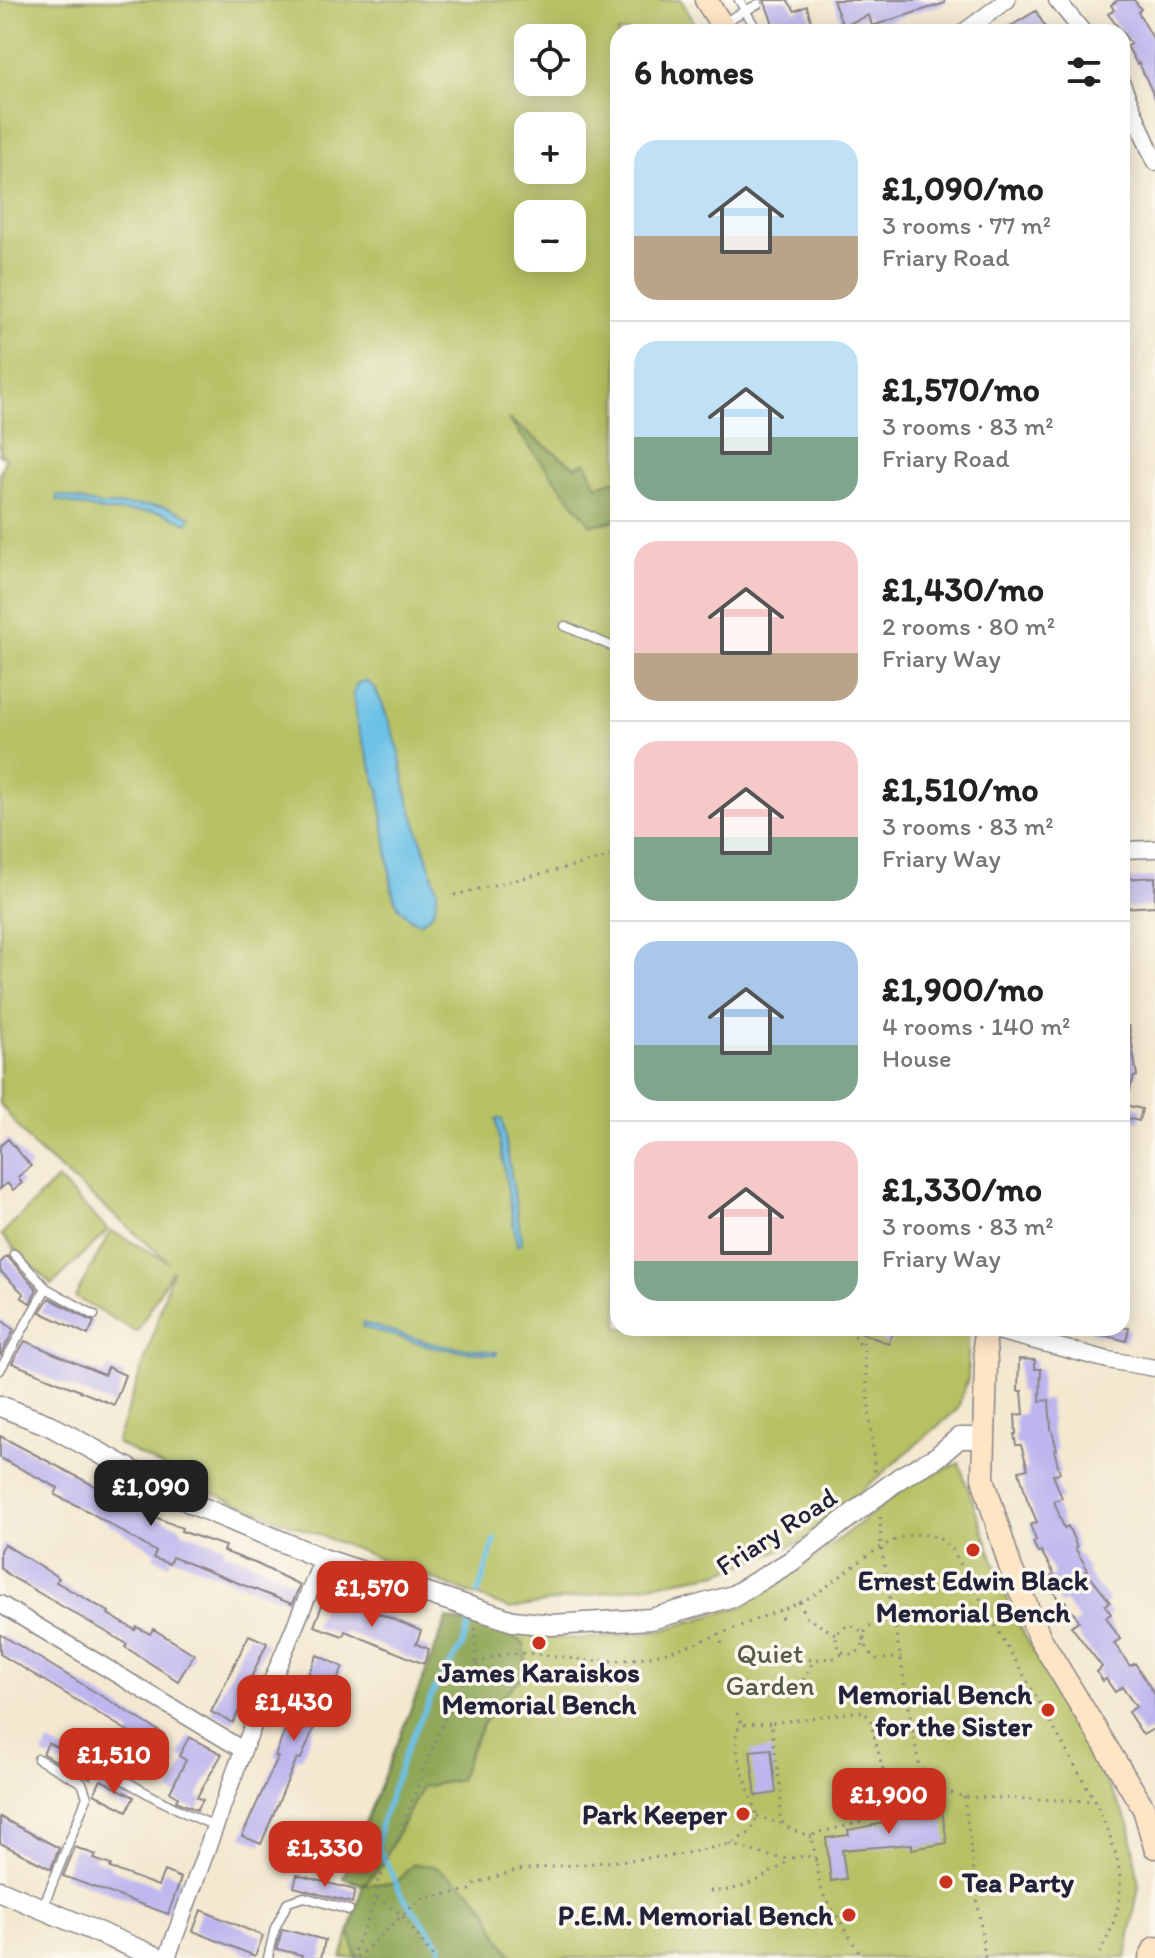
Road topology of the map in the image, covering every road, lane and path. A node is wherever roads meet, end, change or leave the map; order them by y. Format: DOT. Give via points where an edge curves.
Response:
graph roads {
  1 [pos="706,0"];
  2 [pos="739,0"];
  3 [pos="1007,0"];
  4 [pos="1057,0"];
  5 [pos="758,4"];
  6 [pos="747,10"];
  7 [pos="721,24"];
  8 [pos="728,24"];
  9 [pos="754,24"];
  10 [pos="975,24"];
  11 [pos="1076,24"];
  12 [pos="1130,103"];
  13 [pos="1155,162"];
  14 [pos="565,626"];
  15 [pos="610,646"];
  16 [pos="1155,849"];
  17 [pos="1130,850"];
  18 [pos="610,857"];
  19 [pos="454,895"];
  20 [pos="14,1254"];
  21 [pos="46,1288"];
  22 [pos="94,1315"];
  23 [pos="855,1336"];
  24 [pos="985,1336"];
  25 [pos="1016,1336"];
  26 [pos="863,1342"];
  27 [pos="862,1349"];
  28 [pos="1155,1368"];
  29 [pos="0,1370"];
  30 [pos="0,1406"];
  31 [pos="984,1438"];
  32 [pos="877,1496"];
  33 [pos="881,1546"];
  34 [pos="323,1559"];
  35 [pos="799,1601"];
  36 [pos="0,1604"];
  37 [pos="474,1608"];
  38 [pos="779,1609"];
  39 [pos="894,1619"];
  40 [pos="783,1622"];
  41 [pos="719,1634"];
  42 [pos="837,1635"];
  43 [pos="865,1639"];
  44 [pos="723,1648"];
  45 [pos="844,1653"];
  46 [pos="901,1658"];
  47 [pos="793,1661"];
  48 [pos="813,1662"];
  49 [pos="476,1664"];
  50 [pos="803,1680"];
  51 [pos="737,1713"];
  52 [pos="771,1723"];
  53 [pos="742,1725"];
  54 [pos="243,1750"];
  55 [pos="38,1759"];
  56 [pos="919,1766"];
  57 [pos="105,1768"];
  58 [pos="913,1779"];
  59 [pos="964,1797"];
  60 [pos="1095,1801"];
  61 [pos="1150,1808"];
  62 [pos="757,1816"];
  63 [pos="784,1825"];
  64 [pos="215,1826"];
  65 [pos="812,1837"];
  66 [pos="730,1844"];
  67 [pos="1155,1847"];
  68 [pos="790,1860"];
  69 [pos="817,1861"];
  70 [pos="982,1885"];
  71 [pos="976,1886"];
  72 [pos="0,1891"];
  73 [pos="710,1891"];
  74 [pos="377,1898"];
  75 [pos="43,1909"];
  76 [pos="349,1910"];
  77 [pos="402,1915"];
  78 [pos="1155,1948"];
  79 [pos="159,1958"];
  80 [pos="167,1958"];
  81 [pos="268,1958"];
  82 [pos="354,1958"];
  83 [pos="434,1958"];
  84 [pos="863,1958"];
  85 [pos="985,1958"];
  86 [pos="1097,1958"];
  87 [pos="1150,1958"];
  1 -- 7 [label="main road"];
  2 -- 6 [label="lane"];
  3 -- 10 [label="street"];
  4 -- 11 [label="street"];
  5 -- 6 [label="lane"];
  6 -- 8 [label="lane"];
  6 -- 9 [label="lane"];
  12 -- 13 [label="street"];
  14 -- 15 [label="lane"];
  16 -- 17 [label="street"];
  18 -- 19 [label="path"];
  20 -- 21 [label="lane"];
  21 -- 22 [label="lane"];
  21 -- 29 [label="lane"];
  23 -- 27 [label="path"];
  24 -- 31 [label="main road"];
  25 -- 28 [label="street"];
  26 -- 27 [label="path"];
  27 -- 32 [label="path"];
  30 -- 34 [label="street, Friary Road" via="49,1425 193,1504"];
  31 -- 32 [label="street, Friary Road" via="959,1438"];
  31 -- 61 [label="main road" via="983,1478 1010,1566 1040,1638"];
  32 -- 33 [label="path"];
  32 -- 37 [label="street, Friary Road" via="790,1562 720,1600 651,1619 579,1624 513,1621"];
  33 -- 35 [label="path"];
  33 -- 39 [label="path"];
  33 -- 60 [label="path" via="911,1533 943,1539 952,1549"];
  34 -- 37 [label="street, Friary Road"];
  34 -- 54 [label="street"];
  35 -- 38 [label="path"];
  35 -- 42 [label="path" via="807,1618"];
  36 -- 54 [label="street"];
  37 -- 49 [label="path"];
  38 -- 40 [label="path"];
  38 -- 41 [label="path"];
  39 -- 43 [label="path" via="871,1622"];
  39 -- 46 [label="path"];
  41 -- 44 [label="path"];
  41 -- 49 [label="path" via="645,1657 598,1661 504,1654"];
  42 -- 43 [label="path" via="852,1626"];
  42 -- 45 [label="path"];
  43 -- 45 [label="path" via="862,1649"];
  43 -- 46 [label="path" via="876,1659"];
  45 -- 48 [label="path"];
  46 -- 56 [label="path"];
  47 -- 48 [label="path"];
  48 -- 50 [label="path"];
  49 -- 74 [label="path" via="456,1693 377,1883"];
  51 -- 53 [label="path"];
  52 -- 53 [label="path"];
  52 -- 58 [label="path" via="863,1711 870,1719 883,1770"];
  52 -- 63 [label="path"];
  53 -- 62 [label="path" via="736,1731 738,1757"];
  54 -- 64 [label="street"];
  55 -- 75 [label="lane" via="82,1783 87,1797"];
  56 -- 58 [label="path"];
  56 -- 59 [label="path" via="934,1787"];
  57 -- 64 [label="lane"];
  58 -- 65 [label="path" via="887,1809 864,1822"];
  59 -- 60 [label="path"];
  59 -- 71 [label="path"];
  60 -- 86 [label="path" via="1115,1844 1121,1889 1114,1927"];
  61 -- 67 [label="main road"];
  62 -- 63 [label="path"];
  62 -- 66 [label="path" via="751,1832"];
  63 -- 65 [label="path"];
  64 -- 80 [label="street"];
  65 -- 69 [label="path"];
  66 -- 68 [label="path"];
  66 -- 77 [label="path" via="672,1856 518,1870 476,1883 470,1890 420,1899"];
  68 -- 69 [label="path" via="806,1855"];
  68 -- 73 [label="path" via="766,1877 724,1892"];
  69 -- 84 [label="path" via="821,1891"];
  70 -- 71 [label="path"];
  71 -- 85 [label="path"];
  72 -- 75 [label="street"];
  74 -- 77 [label="path"];
  74 -- 82 [label="path" via="357,1938"];
  75 -- 79 [label="street"];
  76 -- 81 [label="lane" via="304,1897 288,1902"];
  77 -- 82 [label="path"];
  77 -- 83 [label="path"];
  78 -- 87 [label="main road"];
}
